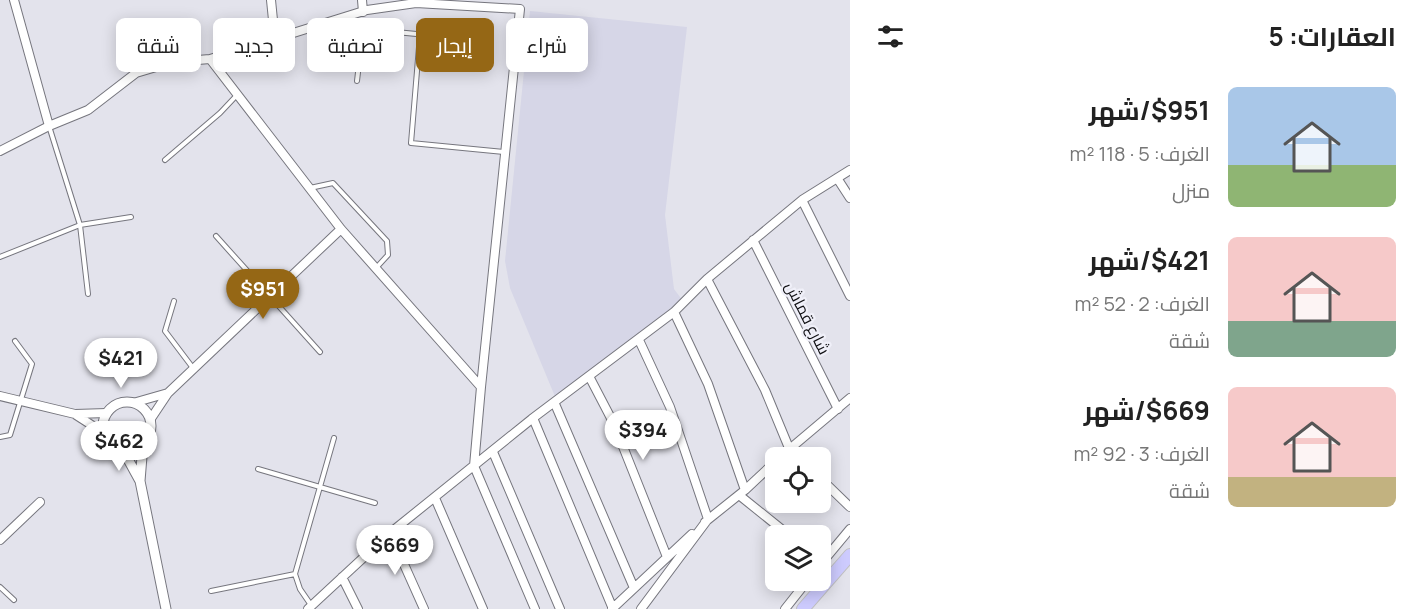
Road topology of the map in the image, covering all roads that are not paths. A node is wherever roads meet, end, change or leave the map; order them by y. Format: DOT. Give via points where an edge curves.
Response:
graph roads {
  1 [pos="14,0"];
  2 [pos="271,0"];
  3 [pos="362,0"];
  4 [pos="363,12"];
  5 [pos="273,18"];
  6 [pos="345,18"];
  7 [pos="213,58"];
  8 [pos="210,59"];
  9 [pos="358,72"];
  10 [pos="417,72"];
  11 [pos="357,81"];
  12 [pos="237,94"];
  13 [pos="49,126"];
  14 [pos="0,151"];
  15 [pos="505,152"];
  16 [pos="165,160"];
  17 [pos="850,170"];
  18 [pos="837,178"];
  19 [pos="309,189"];
  20 [pos="850,198"];
  21 [pos="802,200"];
  22 [pos="131,217"];
  23 [pos="80,225"];
  24 [pos="341,229"];
  25 [pos="216,236"];
  26 [pos="753,240"];
  27 [pos="0,257"];
  28 [pos="375,268"];
  29 [pos="706,279"];
  30 [pos="88,294"];
  31 [pos="270,296"];
  32 [pos="850,296"];
  33 [pos="174,301"];
  34 [pos="674,312"];
  35 [pos="15,340"];
  36 [pos="639,340"];
  37 [pos="320,352"];
  38 [pos="193,369"];
  39 [pos="590,378"];
  40 [pos="481,387"];
  41 [pos="168,393"];
  42 [pos="0,396"];
  43 [pos="850,398"];
  44 [pos="22,402"];
  45 [pos="133,403"];
  46 [pos="555,404"];
  47 [pos="838,409"];
  48 [pos="107,413"];
  49 [pos="75,414"];
  50 [pos="533,418"];
  51 [pos="150,420"];
  52 [pos="104,433"];
  53 [pos="0,437"];
  54 [pos="334,438"];
  55 [pos="143,444"];
  56 [pos="789,447"];
  57 [pos="790,447"];
  58 [pos="123,450"];
  59 [pos="493,452"];
  60 [pos="474,466"];
  61 [pos="258,469"];
  62 [pos="765,471"];
  63 [pos="140,481"];
  64 [pos="320,487"];
  65 [pos="831,489"];
  66 [pos="742,493"];
  67 [pos="435,498"];
  68 [pos="40,502"];
  69 [pos="375,503"];
  70 [pos="850,507"];
  71 [pos="708,519"];
  72 [pos="778,525"];
  73 [pos="850,529"];
  74 [pos="390,533"];
  75 [pos="0,540"];
  76 [pos="831,551"];
  77 [pos="850,555"];
  78 [pos="667,557"];
  79 [pos="296,574"];
  80 [pos="342,577"];
  81 [pos="0,587"];
  82 [pos="634,588"];
  83 [pos="211,591"];
  84 [pos="799,591"];
  85 [pos="14,600"];
  86 [pos="310,607"];
  87 [pos="166,609"];
  88 [pos="358,609"];
  89 [pos="424,609"];
  90 [pos="483,609"];
  91 [pos="535,609"];
  92 [pos="560,609"];
  93 [pos="612,609"];
  94 [pos="641,609"];
  95 [pos="785,609"];
  96 [pos="803,609"];
  1 -- 13 [label="street"];
  2 -- 5 [label="street"];
  3 -- 4 [label="street"];
  4 -- 6 [label="street"];
  4 -- 15 [label="street" via="416,3 520,9"];
  7 -- 8 [label="street"];
  8 -- 12 [label="street"];
  8 -- 13 [label="street" via="173,62 136,73 88,110"];
  9 -- 11 [label="lane"];
  10 -- 15 [label="lane" via="411,143"];
  12 -- 16 [label="lane"];
  12 -- 19 [label="street"];
  13 -- 14 [label="street"];
  13 -- 23 [label="lane"];
  15 -- 40 [label="street"];
  17 -- 18 [label="street"];
  18 -- 20 [label="street"];
  18 -- 21 [label="street"];
  19 -- 24 [label="street"];
  19 -- 28 [label="lane" via="333,183 387,241 388,255"];
  21 -- 26 [label="street"];
  21 -- 32 [label="street"];
  22 -- 23 [label="lane"];
  23 -- 27 [label="lane"];
  23 -- 30 [label="lane"];
  24 -- 28 [label="street"];
  24 -- 31 [label="street"];
  25 -- 31 [label="lane"];
  26 -- 29 [label="street"];
  26 -- 47 [label="street, شارع قماش"];
  28 -- 40 [label="street"];
  29 -- 34 [label="street"];
  29 -- 56 [label="street" via="765,390"];
  31 -- 37 [label="lane"];
  31 -- 38 [label="street"];
  33 -- 38 [label="lane" via="165,331"];
  34 -- 36 [label="street"];
  34 -- 66 [label="street" via="708,384"];
  35 -- 44 [label="lane" via="32,364"];
  36 -- 39 [label="street"];
  36 -- 71 [label="street" via="670,407"];
  38 -- 41 [label="street"];
  39 -- 46 [label="street"];
  39 -- 78 [label="street" via="614,424"];
  40 -- 60 [label="street"];
  41 -- 45 [label="street"];
  41 -- 51 [label="street"];
  42 -- 44 [label="street"];
  43 -- 47 [label="street"];
  44 -- 49 [label="street"];
  44 -- 53 [label="lane" via="10,435"];
  45 -- 48 [label="street" via="116,405"];
  45 -- 51 [label="street"];
  46 -- 50 [label="street"];
  46 -- 82 [label="street"];
  47 -- 57 [label="street"];
  48 -- 49 [label="street"];
  48 -- 52 [label="street"];
  49 -- 52 [label="street"];
  50 -- 59 [label="street"];
  50 -- 93 [label="street"];
  51 -- 55 [label="street" via="150,433"];
  52 -- 58 [label="street" via="111,444"];
  54 -- 64 [label="lane"];
  55 -- 58 [label="street"];
  55 -- 63 [label="street"];
  58 -- 63 [label="street"];
  59 -- 60 [label="street"];
  59 -- 92 [label="street"];
  60 -- 67 [label="street"];
  60 -- 91 [label="street"];
  61 -- 64 [label="lane"];
  62 -- 66 [label="street"];
  63 -- 87 [label="street"];
  64 -- 69 [label="lane"];
  64 -- 79 [label="lane"];
  65 -- 70 [label="street"];
  66 -- 71 [label="street"];
  66 -- 72 [label="street"];
  67 -- 74 [label="street"];
  67 -- 90 [label="street"];
  68 -- 75 [label="street"];
  71 -- 78 [label="street"];
  71 -- 94 [label="street"];
  73 -- 76 [label="street"];
  74 -- 80 [label="street"];
  74 -- 89 [label="street"];
  77 -- 96 [label="main road"];
  78 -- 82 [label="street"];
  79 -- 83 [label="lane"];
  79 -- 86 [label="lane"];
  80 -- 86 [label="street"];
  80 -- 88 [label="street"];
  81 -- 85 [label="lane"];
  82 -- 93 [label="street"];
  84 -- 95 [label="street"];
}
